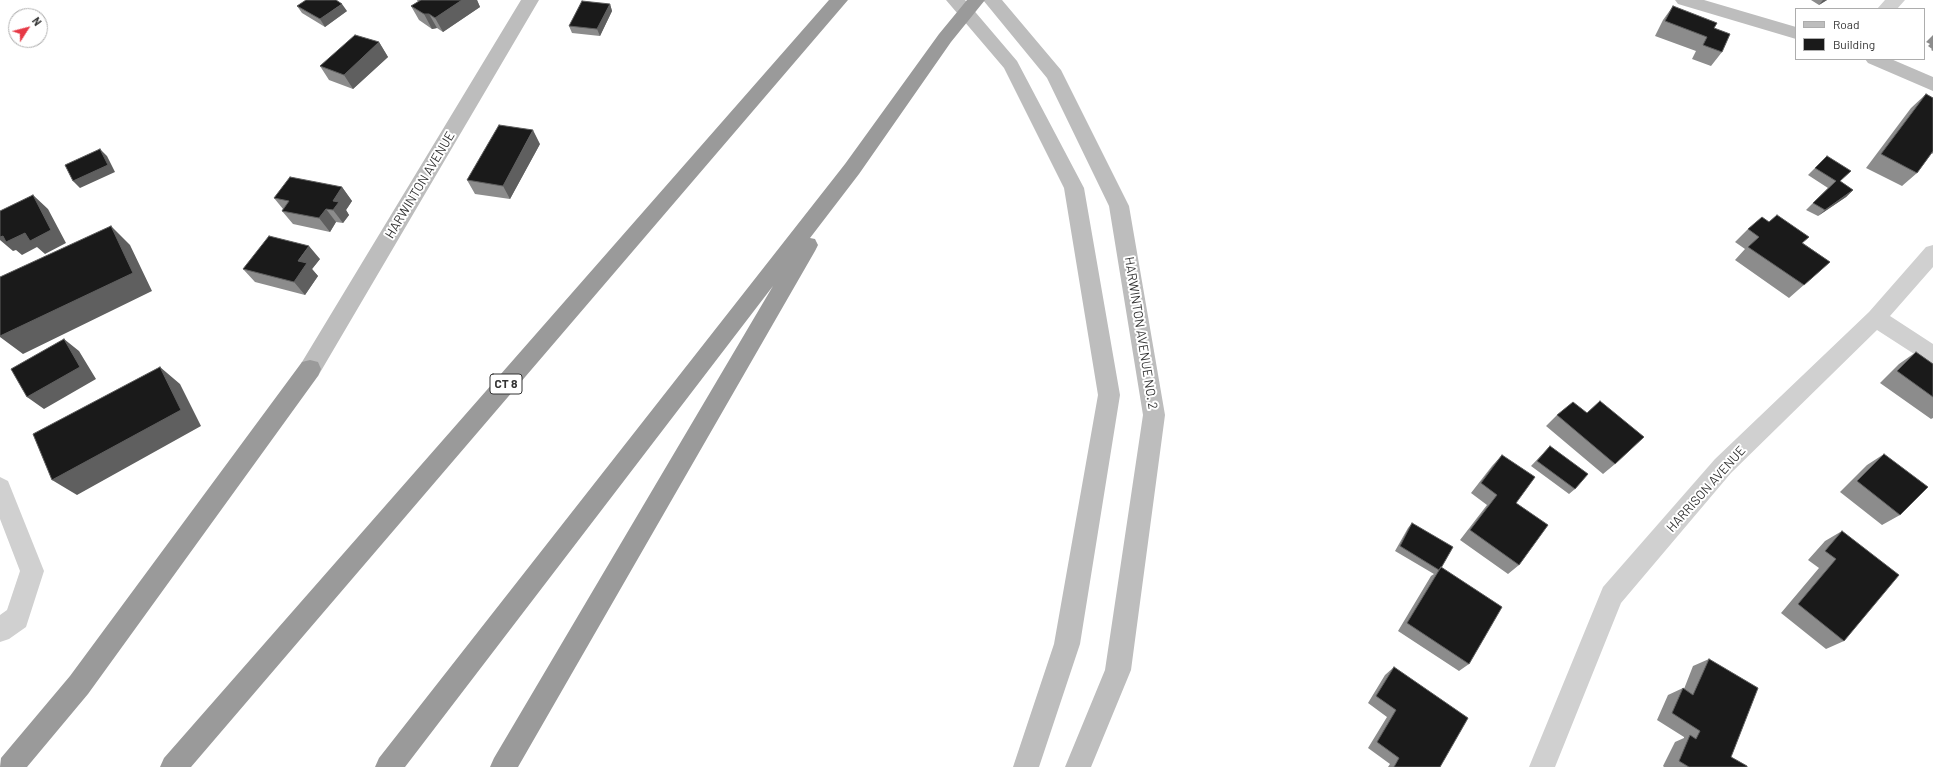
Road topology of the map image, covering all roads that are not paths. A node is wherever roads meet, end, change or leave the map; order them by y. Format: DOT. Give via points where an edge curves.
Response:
graph roads {
  1 [pos="839,0"];
  2 [pos="955,0"];
  3 [pos="976,0"];
  4 [pos="992,0"];
  5 [pos="1684,0"];
  6 [pos="529,1"];
  7 [pos="1795,33"];
  8 [pos="1876,60"];
  9 [pos="1933,84"];
  10 [pos="852,169"];
  11 [pos="1933,253"];
  12 [pos="1876,318"];
  13 [pos="1933,355"];
  14 [pos="310,369"];
  15 [pos="0,488"];
  16 [pos="9,624"];
  17 [pos="10,767"];
  18 [pos="173,767"];
  19 [pos="388,767"];
  20 [pos="503,767"];
  21 [pos="1026,767"];
  22 [pos="1078,767"];
  23 [pos="1542,767"];
  1 -- 18 [label="highway, CT 8"];
  2 -- 21 [label="main road" via="1012,65 1074,188 1109,395 1067,644"];
  3 -- 10 [label="highway" via="945,38"];
  4 -- 22 [label="main road, HARWINTON AVENUE NO. 2" via="1055,75 1119,206 1154,415 1118,670"];
  5 -- 7 [label="main road"];
  6 -- 14 [label="main road, HARWINTON AVENUE"];
  8 -- 9 [label="main road"];
  10 -- 19 [label="highway"];
  10 -- 20 [label="highway"];
  11 -- 12 [label="street, HARRISON AVENUE"];
  12 -- 13 [label="street"];
  12 -- 23 [label="street, HARRISON AVENUE" via="1723,466 1612,595"];
  14 -- 17 [label="highway" via="79,685"];
  15 -- 16 [label="street" via="32,571"];
}
